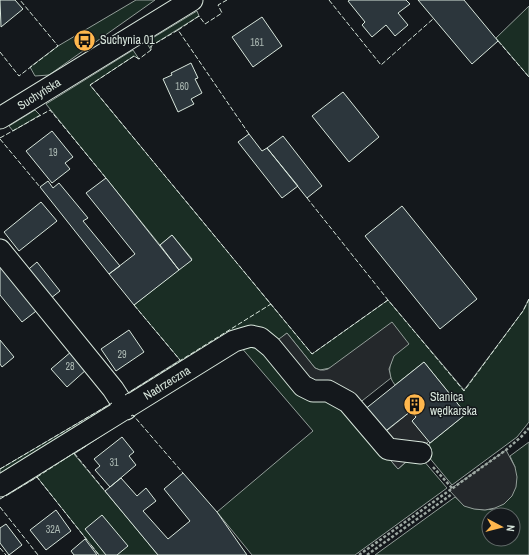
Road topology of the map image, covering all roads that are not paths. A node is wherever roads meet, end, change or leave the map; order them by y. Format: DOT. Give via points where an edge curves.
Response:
graph roads {
  1 [pos="192,0"];
  2 [pos="0,118"];
  3 [pos="0,250"];
  4 [pos="126,409"];
  5 [pos="421,452"];
  6 [pos="0,486"];
  1 -- 2 [label="street, Suchyńska"];
  3 -- 4 [label="street" via="113,389"];
  4 -- 5 [label="street, Nadrzeczna" via="234,341 251,336 260,338 271,347 303,386 328,391 348,402 388,449"];
  4 -- 6 [label="street, Nadrzeczna"];
}
